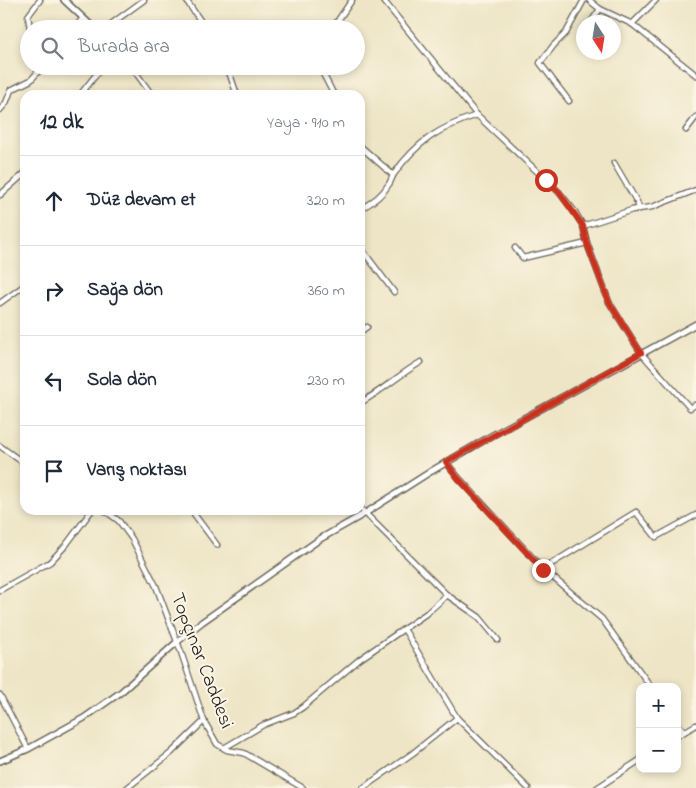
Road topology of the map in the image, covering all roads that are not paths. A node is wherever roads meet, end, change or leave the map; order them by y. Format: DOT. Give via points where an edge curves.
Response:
graph roads {
  1 [pos="40,0"];
  2 [pos="144,0"];
  3 [pos="186,0"];
  4 [pos="352,0"];
  5 [pos="382,0"];
  6 [pos="584,0"];
  7 [pos="589,0"];
  8 [pos="656,0"];
  9 [pos="68,1"];
  10 [pos="600,10"];
  11 [pos="596,15"];
  12 [pos="83,18"];
  13 [pos="29,20"];
  14 [pos="116,20"];
  15 [pos="200,20"];
  16 [pos="338,20"];
  17 [pos="632,24"];
  18 [pos="35,75"];
  19 [pos="96,75"];
  20 [pos="138,75"];
  21 [pos="230,75"];
  22 [pos="323,75"];
  23 [pos="696,75"];
  24 [pos="84,90"];
  25 [pos="148,90"];
  26 [pos="235,90"];
  27 [pos="331,90"];
  28 [pos="569,101"];
  29 [pos="0,110"];
  30 [pos="477,115"];
  31 [pos="696,117"];
  32 [pos="686,130"];
  33 [pos="365,150"];
  34 [pos="614,163"];
  35 [pos="393,175"];
  36 [pos="20,177"];
  37 [pos="696,190"];
  38 [pos="0,195"];
  39 [pos="365,206"];
  40 [pos="639,208"];
  41 [pos="583,226"];
  42 [pos="587,244"];
  43 [pos="515,248"];
  44 [pos="365,254"];
  45 [pos="20,289"];
  46 [pos="394,292"];
  47 [pos="0,303"];
  48 [pos="696,324"];
  49 [pos="641,353"];
  50 [pos="421,362"];
  51 [pos="365,400"];
  52 [pos="695,405"];
  53 [pos="0,446"];
  54 [pos="20,460"];
  55 [pos="446,462"];
  56 [pos="365,513"];
  57 [pos="88,515"];
  58 [pos="111,515"];
  59 [pos="194,515"];
  60 [pos="362,515"];
  61 [pos="365,515"];
  62 [pos="696,515"];
  63 [pos="217,545"];
  64 [pos="543,570"];
  65 [pos="0,590"];
  66 [pos="447,594"];
  67 [pos="404,629"];
  68 [pos="498,640"];
  69 [pos="177,642"];
  70 [pos="648,683"];
  71 [pos="0,695"];
  72 [pos="457,718"];
  73 [pos="204,721"];
  74 [pos="696,725"];
  75 [pos="681,728"];
  76 [pos="684,732"];
  77 [pos="681,734"];
  78 [pos="224,748"];
  79 [pos="28,749"];
  80 [pos="0,761"];
  81 [pos="636,763"];
  82 [pos="127,788"];
  83 [pos="303,788"];
  84 [pos="363,788"];
  85 [pos="528,788"];
  86 [pos="598,788"];
  1 -- 13 [label="street" via="28,16"];
  2 -- 14 [label="street"];
  3 -- 15 [label="street"];
  4 -- 16 [label="street"];
  5 -- 30 [label="street"];
  6 -- 28 [label="street" via="566,33 540,63"];
  7 -- 10 [label="street"];
  8 -- 17 [label="street"];
  9 -- 12 [label="street"];
  10 -- 11 [label="street"];
  10 -- 17 [label="street"];
  17 -- 23 [label="street"];
  18 -- 29 [label="street" via="11,90"];
  19 -- 24 [label="street"];
  20 -- 25 [label="street"];
  21 -- 26 [label="street"];
  22 -- 27 [label="street"];
  30 -- 35 [label="street" via="450,124 429,137"];
  30 -- 41 [label="street" via="559,192"];
  31 -- 32 [label="street"];
  33 -- 35 [label="street"];
  34 -- 40 [label="street"];
  35 -- 39 [label="street" via="379,197"];
  36 -- 38 [label="street"];
  37 -- 40 [label="street" via="652,207"];
  40 -- 41 [label="street"];
  41 -- 42 [label="street"];
  42 -- 43 [label="street" via="523,258"];
  42 -- 49 [label="street" via="609,302"];
  44 -- 46 [label="street"];
  45 -- 47 [label="street"];
  48 -- 49 [label="street"];
  49 -- 52 [label="street" via="690,408"];
  49 -- 55 [label="street"];
  50 -- 51 [label="street"];
  53 -- 54 [label="street"];
  55 -- 56 [label="street"];
  55 -- 64 [label="street"];
  57 -- 65 [label="street" via="50,562"];
  58 -- 69 [label="street, Topçınar Caddesi" via="120,521 132,539 156,586"];
  59 -- 63 [label="street"];
  60 -- 69 [label="street" via="257,582"];
  61 -- 66 [label="street"];
  62 -- 64 [label="street" via="656,537 636,512"];
  64 -- 70 [label="street" via="602,619"];
  66 -- 67 [label="street"];
  66 -- 68 [label="street" via="479,617"];
  67 -- 72 [label="street"];
  67 -- 78 [label="street" via="360,659 294,713 262,724"];
  69 -- 73 [label="street, Topçınar Caddesi"];
  69 -- 79 [label="street" via="121,692 84,718"];
  71 -- 79 [label="street"];
  72 -- 84 [label="street"];
  72 -- 85 [label="street"];
  73 -- 78 [label="street, Topçınar Caddesi"];
  73 -- 82 [label="street"];
  74 -- 76 [label="street"];
  75 -- 76 [label="street"];
  76 -- 77 [label="street"];
  78 -- 83 [label="street, Topçınar Caddesi" via="244,753"];
  79 -- 80 [label="street"];
  81 -- 86 [label="street"];
}
